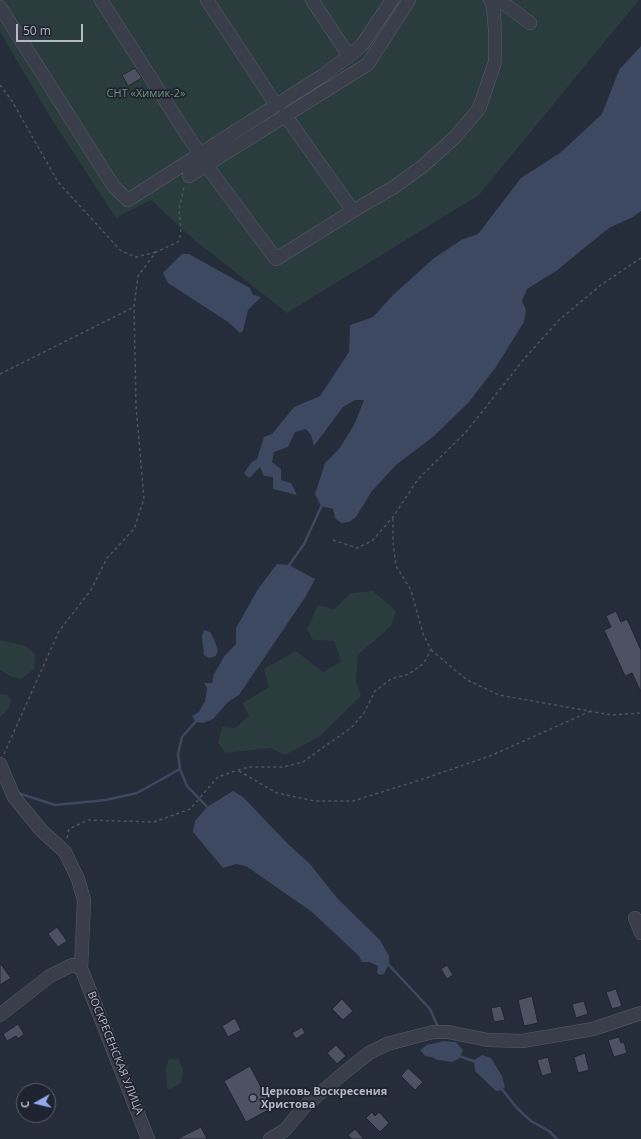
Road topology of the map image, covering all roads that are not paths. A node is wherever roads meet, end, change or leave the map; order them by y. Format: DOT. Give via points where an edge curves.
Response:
graph roads {
  1 [pos="101,0"];
  2 [pos="207,0"];
  3 [pos="312,0"];
  4 [pos="392,0"];
  5 [pos="410,0"];
  6 [pos="490,0"];
  7 [pos="499,0"];
  8 [pos="0,7"];
  9 [pos="530,23"];
  10 [pos="349,56"];
  11 [pos="276,105"];
  12 [pos="285,115"];
  13 [pos="200,153"];
  14 [pos="206,165"];
  15 [pos="189,176"];
  16 [pos="353,210"];
  17 [pos="2,760"];
  18 [pos="635,918"];
  19 [pos="641,933"];
  20 [pos="81,968"];
  21 [pos="641,1013"];
  22 [pos="0,1015"];
  23 [pos="148,1139"];
  24 [pos="270,1139"];
  1 -- 13 [label="street"];
  2 -- 11 [label="street"];
  3 -- 10 [label="street"];
  4 -- 10 [label="street" via="362,45"];
  5 -- 12 [label="street" via="368,64"];
  6 -- 16 [label="street" via="496,29 495,62 479,108 454,138 423,166 394,187"];
  7 -- 9 [label="street"];
  8 -- 13 [label="street" via="114,187 128,200"];
  10 -- 11 [label="street"];
  11 -- 13 [label="street"];
  12 -- 14 [label="street"];
  12 -- 16 [label="street"];
  14 -- 15 [label="street"];
  14 -- 16 [label="street" via="276,259"];
  17 -- 20 [label="street" via="14,797 41,830 65,852 78,879 84,900"];
  18 -- 19 [label="street"];
  20 -- 22 [label="street" via="72,965 50,976"];
  20 -- 23 [label="street, ВОСКРЕСЕНСКАЯ УЛИЦА"];
  21 -- 24 [label="street" via="593,1029 522,1041 488,1040 448,1032 433,1032 387,1044 369,1053 305,1106 285,1130"];
}
